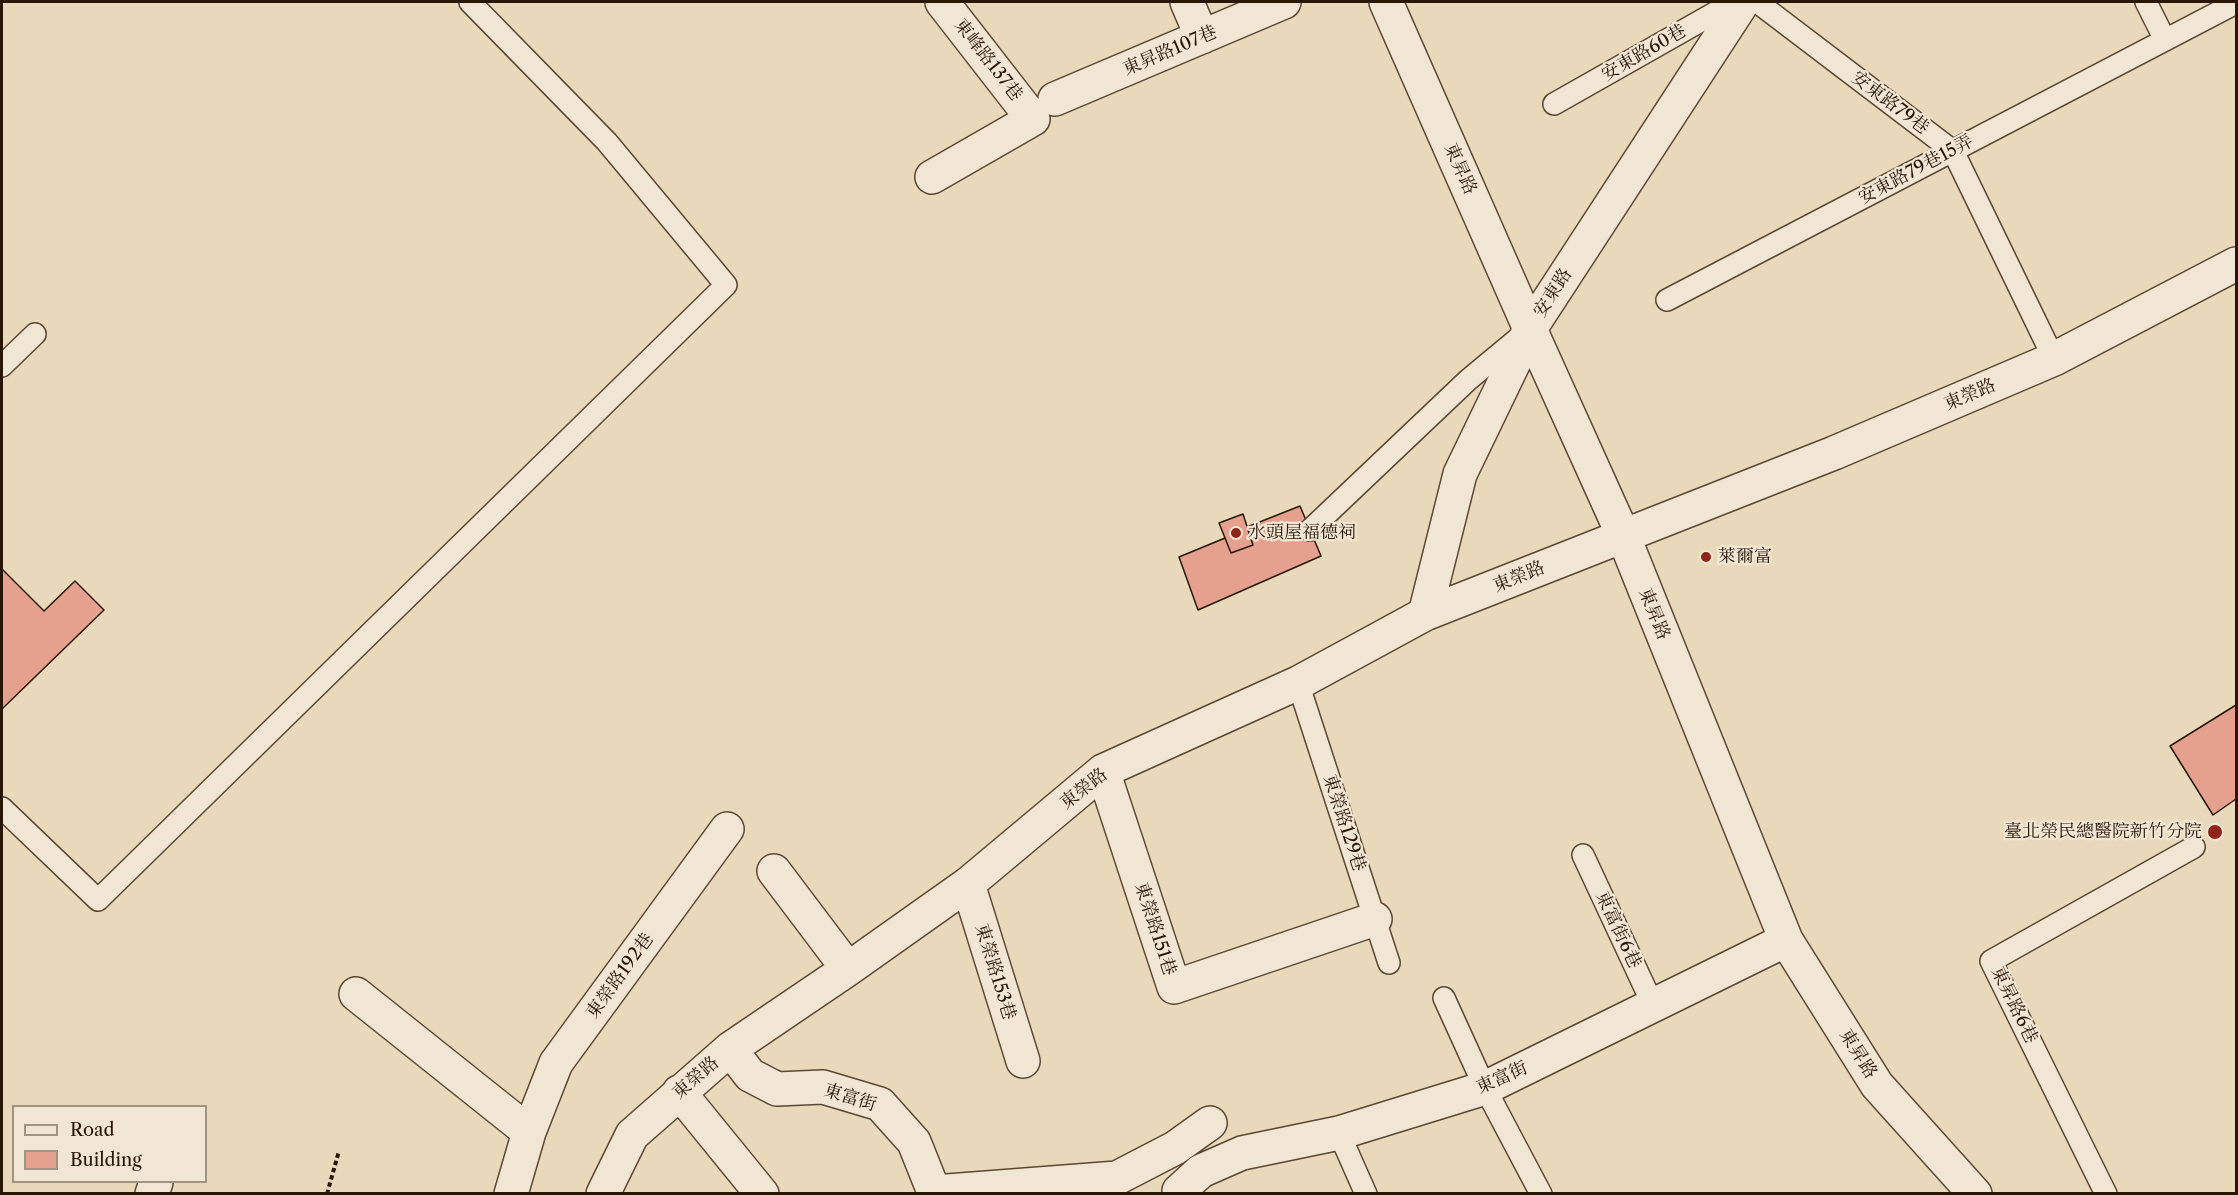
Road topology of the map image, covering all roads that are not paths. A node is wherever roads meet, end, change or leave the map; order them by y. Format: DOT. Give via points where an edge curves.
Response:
graph roads {
  1 [pos="470,2"];
  2 [pos="942,2"];
  3 [pos="1187,2"];
  4 [pos="1284,2"];
  5 [pos="1386,2"];
  6 [pos="1734,2"];
  7 [pos="1743,2"];
  8 [pos="1758,2"];
  9 [pos="2146,2"];
  10 [pos="2236,3"];
  11 [pos="1202,37"];
  12 [pos="2165,40"];
  13 [pos="1554,104"];
  14 [pos="1044,109"];
  15 [pos="1953,151"];
  16 [pos="932,177"];
  17 [pos="2236,264"];
  18 [pos="1667,300"];
  19 [pos="1530,329"];
  20 [pos="34,334"];
  21 [pos="2054,359"];
  22 [pos="2,366"];
  23 [pos="1310,530"];
  24 [pos="1623,535"];
  25 [pos="1425,614"];
  26 [pos="1298,683"];
  27 [pos="1103,771"];
  28 [pos="2,808"];
  29 [pos="727,829"];
  30 [pos="2194,847"];
  31 [pos="1582,855"];
  32 [pos="774,871"];
  33 [pos="968,884"];
  34 [pos="1375,918"];
  35 [pos="1786,940"];
  36 [pos="1389,963"];
  37 [pos="848,969"];
  38 [pos="356,994"];
  39 [pos="1444,998"];
  40 [pos="1653,1005"];
  41 [pos="730,1049"];
  42 [pos="1023,1061"];
  43 [pos="1485,1088"];
  44 [pos="679,1092"];
  45 [pos="1210,1124"];
  46 [pos="529,1132"];
  47 [pos="1339,1133"];
  48 [pos="1191,1182"];
  49 [pos="933,1193"];
  50 [pos="511,1194"];
  51 [pos="603,1194"];
  52 [pos="762,1194"];
  53 [pos="1366,1194"];
  54 [pos="1541,1194"];
  55 [pos="1975,1194"];
  56 [pos="2106,1194"];
  1 -- 28 [label="lane" via="607,142 726,285 98,900"];
  2 -- 14 [label="street, 東峰路137巷"];
  3 -- 11 [label="street"];
  4 -- 11 [label="street, 東昇路107巷"];
  5 -- 19 [label="street, 東昇路"];
  6 -- 13 [label="lane, 安東路60巷"];
  7 -- 19 [label="street, 安東路"];
  8 -- 15 [label="lane, 安東路79巷"];
  9 -- 12 [label="lane"];
  10 -- 12 [label="lane, 安東路79巷15弄"];
  11 -- 14 [label="street, 東昇路107巷"];
  12 -- 15 [label="lane, 安東路79巷15弄"];
  14 -- 16 [label="street, 東昇路107巷"];
  15 -- 18 [label="lane, 安東路79巷15弄"];
  15 -- 21 [label="lane, 安東路79巷"];
  17 -- 21 [label="street, 東榮路"];
  19 -- 23 [label="lane" via="1468,380"];
  19 -- 24 [label="street, 東昇路"];
  19 -- 25 [label="street, 安東路" via="1460,474"];
  20 -- 22 [label="lane"];
  21 -- 24 [label="street, 東榮路" via="1834,453"];
  24 -- 25 [label="street, 東榮路"];
  24 -- 35 [label="street, 東昇路"];
  25 -- 26 [label="street, 東榮路"];
  26 -- 27 [label="street, 東榮路"];
  26 -- 34 [label="lane, 東榮路129巷"];
  27 -- 33 [label="street, 東榮路"];
  27 -- 34 [label="street, 東榮路151巷" via="1174,987"];
  29 -- 46 [label="street, 東榮路192巷" via="556,1064"];
  30 -- 56 [label="lane, 東昇路6巷" via="1991,961"];
  31 -- 40 [label="lane, 東富街6巷"];
  32 -- 37 [label="street"];
  33 -- 37 [label="street, 東榮路"];
  33 -- 42 [label="street, 東榮路153巷"];
  34 -- 36 [label="lane, 東榮路129巷"];
  35 -- 40 [label="street, 東富街"];
  35 -- 55 [label="street, 東昇路" via="1877,1084"];
  37 -- 41 [label="street, 東榮路"];
  38 -- 46 [label="street"];
  39 -- 43 [label="lane"];
  40 -- 43 [label="street, 東富街"];
  41 -- 44 [label="street, 東榮路"];
  41 -- 49 [label="street, 東富街" via="750,1075 777,1089 823,1087 880,1104 914,1142"];
  43 -- 47 [label="street, 東富街"];
  43 -- 54 [label="lane"];
  44 -- 51 [label="street, 東榮路" via="632,1135"];
  44 -- 52 [label="street"];
  45 -- 49 [label="street, 東富街" via="1175,1148 1117,1178"];
  46 -- 50 [label="street, 東榮路192巷"];
  47 -- 48 [label="street, 東富街" via="1242,1153"];
  47 -- 53 [label="lane"];
}
